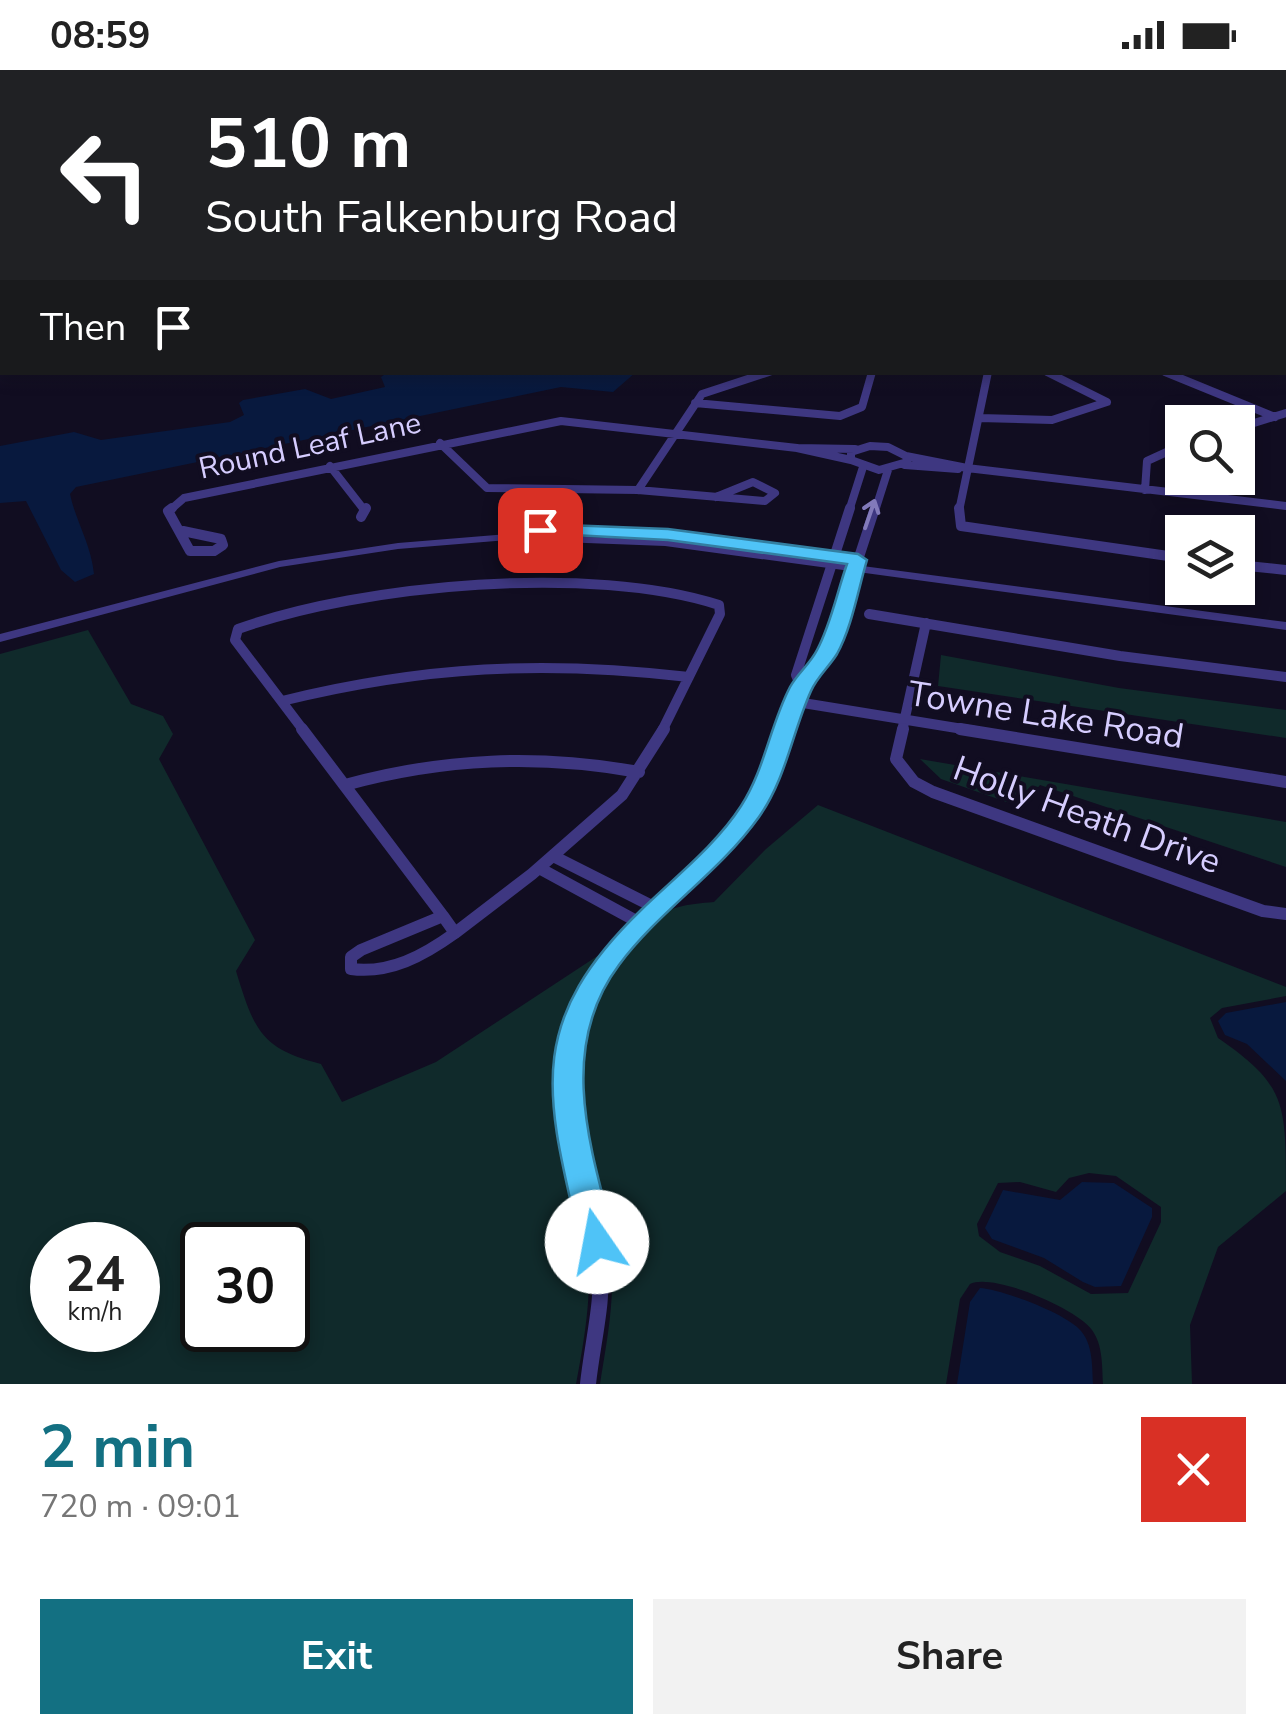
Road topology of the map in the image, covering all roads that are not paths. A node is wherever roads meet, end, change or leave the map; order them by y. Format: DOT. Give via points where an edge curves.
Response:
graph roads {
  1 [pos="757,375"];
  2 [pos="871,375"];
  3 [pos="987,375"];
  4 [pos="1053,375"];
  5 [pos="1172,375"];
  6 [pos="694,403"];
  7 [pos="1286,413"];
  8 [pos="1274,417"];
  9 [pos="979,418"];
  10 [pos="1255,423"];
  11 [pos="675,434"];
  12 [pos="440,443"];
  13 [pos="797,448"];
  14 [pos="856,449"];
  15 [pos="1165,453"];
  16 [pos="851,460"];
  17 [pos="905,460"];
  18 [pos="330,466"];
  19 [pos="863,467"];
  20 [pos="967,468"];
  21 [pos="888,470"];
  22 [pos="638,490"];
  23 [pos="1146,490"];
  24 [pos="716,497"];
  25 [pos="1286,506"];
  26 [pos="361,518"];
  27 [pos="183,531"];
  28 [pos="374,545"];
  29 [pos="1165,556"];
  30 [pos="832,560"];
  31 [pos="856,564"];
  32 [pos="1255,567"];
  33 [pos="1286,570"];
  34 [pos="1192,609"];
  35 [pos="870,614"];
  36 [pos="1286,618"];
  37 [pos="926,624"];
  38 [pos="1286,626"];
  39 [pos="0,628"];
  40 [pos="0,638"];
  41 [pos="689,677"];
  42 [pos="1286,677"];
  43 [pos="799,695"];
  44 [pos="282,700"];
  45 [pos="904,720"];
  46 [pos="639,772"];
  47 [pos="1286,782"];
  48 [pos="345,785"];
  49 [pos="553,856"];
  50 [pos="539,868"];
  51 [pos="609,884"];
  52 [pos="595,898"];
  53 [pos="656,908"];
  54 [pos="1286,914"];
  55 [pos="442,916"];
  56 [pos="640,924"];
  57 [pos="458,936"];
  58 [pos="588,1384"];
  1 -- 6 [label="street" via="717,385"];
  2 -- 6 [label="street" via="862,408 840,416"];
  3 -- 9 [label="street"];
  4 -- 9 [label="street" via="1107,402 1052,420"];
  5 -- 8 [label="street"];
  6 -- 11 [label="street"];
  7 -- 8 [label="street"];
  8 -- 10 [label="street"];
  9 -- 20 [label="street"];
  11 -- 12 [label="street" via="561,422"];
  11 -- 13 [label="street"];
  11 -- 22 [label="street"];
  12 -- 18 [label="street, Round Leaf Lane"];
  12 -- 22 [label="street, Round Leaf Lane" via="487,488"];
  13 -- 14 [label="street"];
  13 -- 16 [label="street"];
  14 -- 16 [label="street"];
  14 -- 17 [label="street" via="888,447"];
  15 -- 23 [label="street" via="1147,461"];
  16 -- 19 [label="street"];
  17 -- 20 [label="street"];
  17 -- 21 [label="street"];
  18 -- 26 [label="street" via="366,508"];
  18 -- 27 [label="street, Round Leaf Lane" via="184,498 168,510"];
  19 -- 21 [label="street"];
  19 -- 30 [label="street"];
  20 -- 23 [label="street"];
  20 -- 29 [label="street" via="961,526"];
  31 -- 21 [label="street, one-way"];
  22 -- 24 [label="street, Round Leaf Lane"];
  23 -- 25 [label="street"];
  24 -- 24 [label="street, Round Leaf Lane" via="751,481 776,493 765,500"];
  28 -- 30 [label="street" via="602,538"];
  28 -- 39 [label="street" via="214,570"];
  28 -- 40 [label="street" via="218,578"];
  30 -- 31 [label="street"];
  30 -- 43 [label="street" via="796,675"];
  31 -- 34 [label="street"];
  31 -- 43 [label="street" via="828,652"];
  32 -- 33 [label="street"];
  34 -- 36 [label="street"];
  34 -- 38 [label="street"];
  35 -- 37 [label="street"];
  37 -- 42 [label="street"];
  37 -- 45 [label="street, Holly Heath Drive"];
  41 -- 44 [label="street" via="516,662 436,667"];
  41 -- 44 [label="street" via="720,614 708,598 580,586 474,587 329,605 238,629 235,640"];
  41 -- 46 [label="street"];
  43 -- 45 [label="street, Towne Lake Road"];
  43 -- 53 [label="street" via="750,811"];
  44 -- 48 [label="street"];
  45 -- 47 [label="street, Towne Lake Road"];
  45 -- 54 [label="street, Holly Heath Drive" via="896,758 914,782 932,792"];
  46 -- 48 [label="street" via="537,756 485,756"];
  46 -- 49 [label="street"];
  48 -- 55 [label="street"];
  49 -- 50 [label="street"];
  49 -- 51 [label="street"];
  50 -- 52 [label="street"];
  50 -- 57 [label="street"];
  51 -- 52 [label="street"];
  51 -- 53 [label="street"];
  52 -- 56 [label="street"];
  53 -- 56 [label="street"];
  55 -- 57 [label="street"];
  55 -- 57 [label="street" via="361,950 351,957 350,970 372,973"];
  56 -- 58 [label="street" via="584,997 566,1077 572,1140 601,1267"];
}
